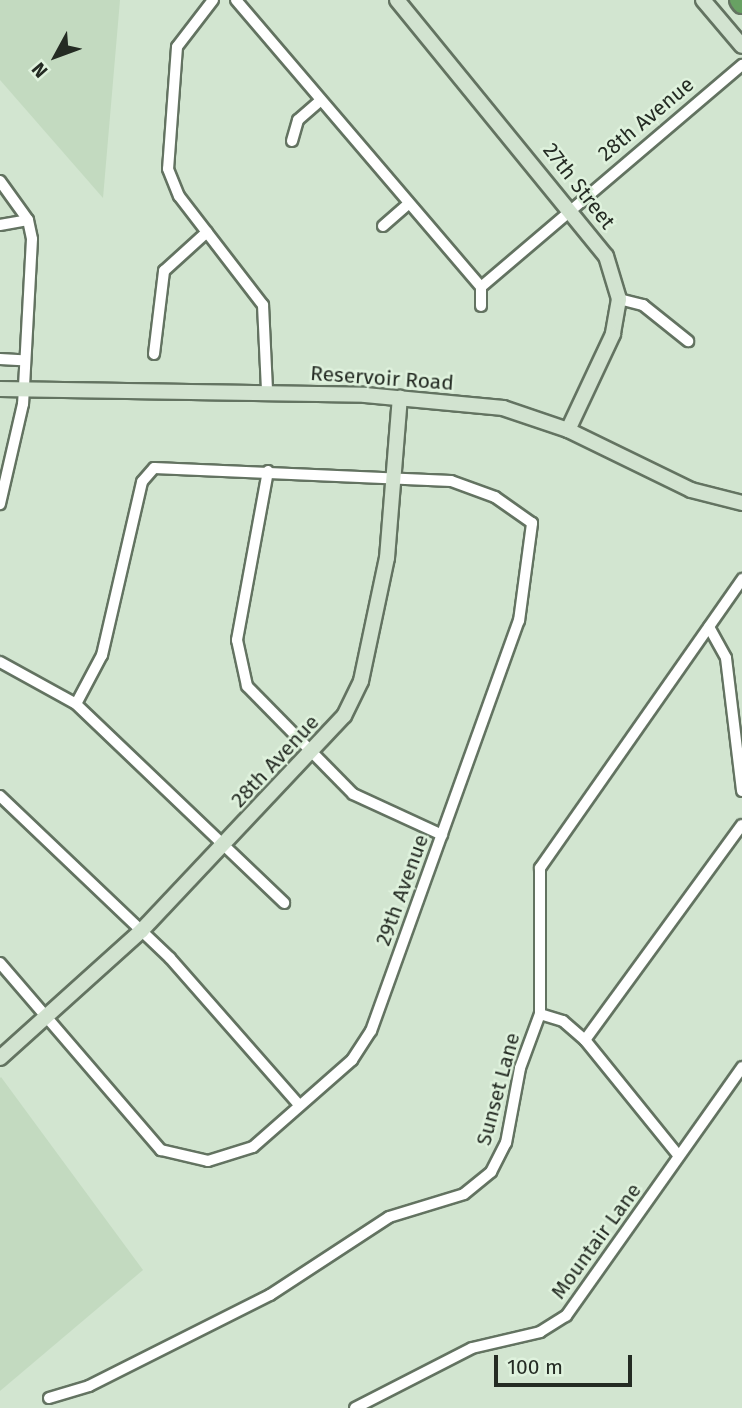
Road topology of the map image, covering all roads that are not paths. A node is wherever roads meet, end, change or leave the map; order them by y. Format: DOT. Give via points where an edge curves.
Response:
graph roads {
  1 [pos="213,0"];
  2 [pos="236,0"];
  3 [pos="397,0"];
  4 [pos="704,0"];
  5 [pos="742,46"];
  6 [pos="742,65"];
  7 [pos="320,101"];
  8 [pos="292,141"];
  9 [pos="0,181"];
  10 [pos="408,204"];
  11 [pos="572,209"];
  12 [pos="29,220"];
  13 [pos="0,225"];
  14 [pos="383,226"];
  15 [pos="207,232"];
  16 [pos="481,287"];
  17 [pos="619,299"];
  18 [pos="481,306"];
  19 [pos="688,341"];
  20 [pos="153,354"];
  21 [pos="0,359"];
  22 [pos="22,360"];
  23 [pos="0,388"];
  24 [pos="267,391"];
  25 [pos="23,392"];
  26 [pos="400,398"];
  27 [pos="568,429"];
  28 [pos="268,471"];
  29 [pos="393,478"];
  30 [pos="742,503"];
  31 [pos="0,504"];
  32 [pos="742,579"];
  33 [pos="709,626"];
  34 [pos="0,662"];
  35 [pos="76,704"];
  36 [pos="313,755"];
  37 [pos="742,791"];
  38 [pos="0,796"];
  39 [pos="742,825"];
  40 [pos="442,835"];
  41 [pos="225,845"];
  42 [pos="285,903"];
  43 [pos="142,930"];
  44 [pos="0,963"];
  45 [pos="540,1014"];
  46 [pos="47,1018"];
  47 [pos="585,1040"];
  48 [pos="0,1058"];
  49 [pos="742,1067"];
  50 [pos="299,1105"];
  51 [pos="679,1156"];
  52 [pos="49,1398"];
  53 [pos="355,1408"];
  1 -- 15 [label="street" via="177,47 167,153 179,196"];
  2 -- 7 [label="street"];
  3 -- 11 [label="street, 27th Street"];
  4 -- 5 [label="street"];
  6 -- 11 [label="street, 28th Avenue"];
  7 -- 8 [label="street" via="299,120"];
  7 -- 10 [label="street"];
  9 -- 12 [label="street"];
  10 -- 14 [label="street"];
  10 -- 16 [label="street"];
  11 -- 16 [label="street, 28th Avenue"];
  11 -- 17 [label="street, 27th Street" via="606,256"];
  12 -- 13 [label="street"];
  12 -- 22 [label="street"];
  15 -- 20 [label="street" via="164,271"];
  15 -- 24 [label="street" via="263,305"];
  16 -- 18 [label="street"];
  17 -- 19 [label="street" via="643,305"];
  17 -- 27 [label="street, 27th Street" via="610,344"];
  21 -- 22 [label="street"];
  22 -- 25 [label="street"];
  23 -- 25 [label="street, Reservoir Road"];
  24 -- 25 [label="street, Reservoir Road"];
  24 -- 26 [label="street, Reservoir Road"];
  25 -- 31 [label="street"];
  26 -- 27 [label="street, Reservoir Road" via="521,411"];
  26 -- 29 [label="street, 28th Avenue"];
  27 -- 30 [label="street, Reservoir Road" via="691,490"];
  28 -- 29 [label="street"];
  28 -- 35 [label="street" via="150,470 142,482 102,655"];
  28 -- 36 [label="street" via="240,621 239,661 255,697"];
  29 -- 36 [label="street, 28th Avenue" via="387,558 361,681 344,716"];
  29 -- 40 [label="street, 29th Avenue" via="469,485 532,523 519,621"];
  32 -- 33 [label="street, Sunset Lane"];
  33 -- 37 [label="street" via="726,658"];
  33 -- 45 [label="street, Sunset Lane" via="540,868"];
  34 -- 35 [label="street"];
  35 -- 41 [label="street"];
  36 -- 40 [label="street" via="372,807"];
  36 -- 41 [label="street, 28th Avenue"];
  38 -- 43 [label="street"];
  39 -- 47 [label="street"];
  40 -- 50 [label="street, 29th Avenue" via="371,1031 352,1060"];
  41 -- 42 [label="street"];
  41 -- 43 [label="street, 28th Avenue"];
  43 -- 46 [label="street, 28th Avenue"];
  43 -- 50 [label="street"];
  44 -- 46 [label="street"];
  45 -- 47 [label="street" via="563,1021"];
  45 -- 52 [label="street, Sunset Lane" via="520,1068 506,1143 491,1171 470,1191 389,1217 270,1295 89,1386"];
  46 -- 48 [label="street, 28th Avenue"];
  46 -- 50 [label="street, 29th Avenue" via="148,1139 173,1156 233,1157"];
  47 -- 51 [label="street"];
  49 -- 51 [label="street, Mountair Lane"];
  51 -- 53 [label="street, Mountair Lane" via="576,1305 553,1326 472,1348"];
}
